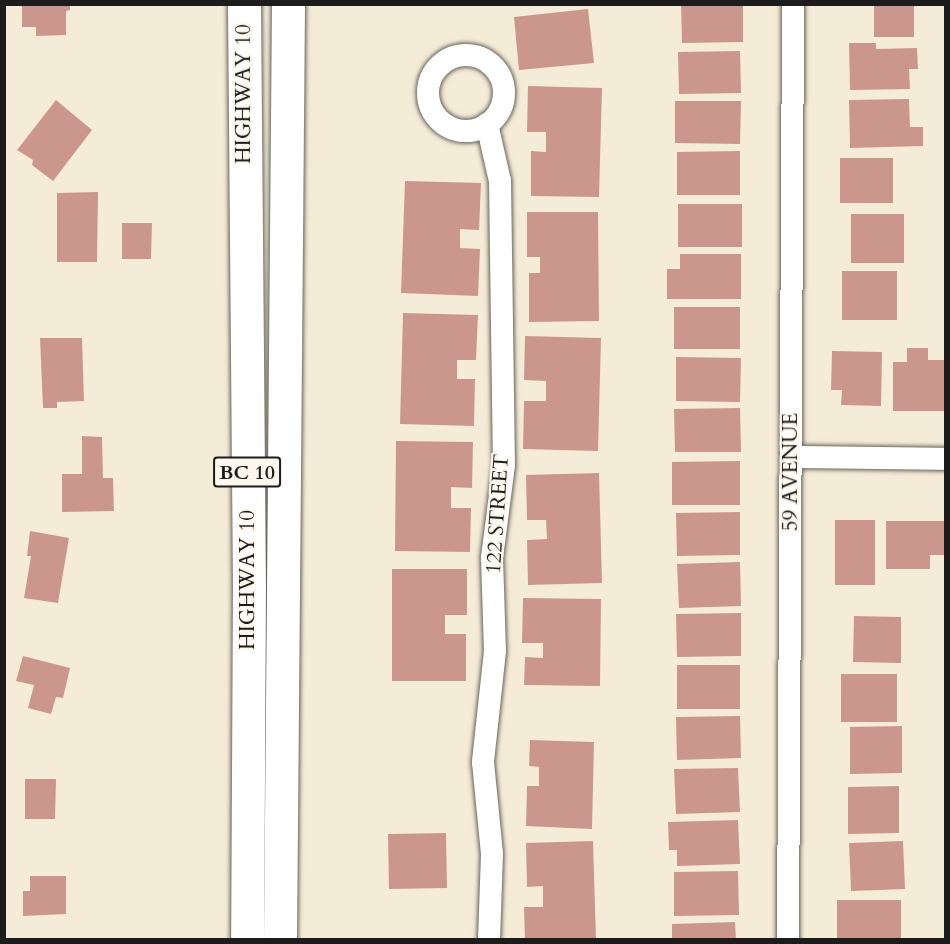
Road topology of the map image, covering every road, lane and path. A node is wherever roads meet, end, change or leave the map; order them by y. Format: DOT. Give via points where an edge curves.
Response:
graph roads {
  1 [pos="244,4"];
  2 [pos="303,4"];
  3 [pos="793,4"];
  4 [pos="288,19"];
  5 [pos="487,124"];
  6 [pos="792,457"];
  7 [pos="945,459"];
  8 [pos="247,939"];
  9 [pos="280,939"];
  10 [pos="489,939"];
  11 [pos="788,939"];
  1 -- 8 [label="highway, HIGHWAY 10 / BC 10"];
  2 -- 4 [label="highway"];
  3 -- 6 [label="street, 59 AVENUE"];
  4 -- 9 [label="highway, HIGHWAY 10 / BC 10"];
  5 -- 10 [label="street, 122 STREET" via="500,181 504,465 492,557 495,651 483,762 492,854"];
  6 -- 7 [label="street"];
  6 -- 11 [label="street, 59 AVENUE"];
}
